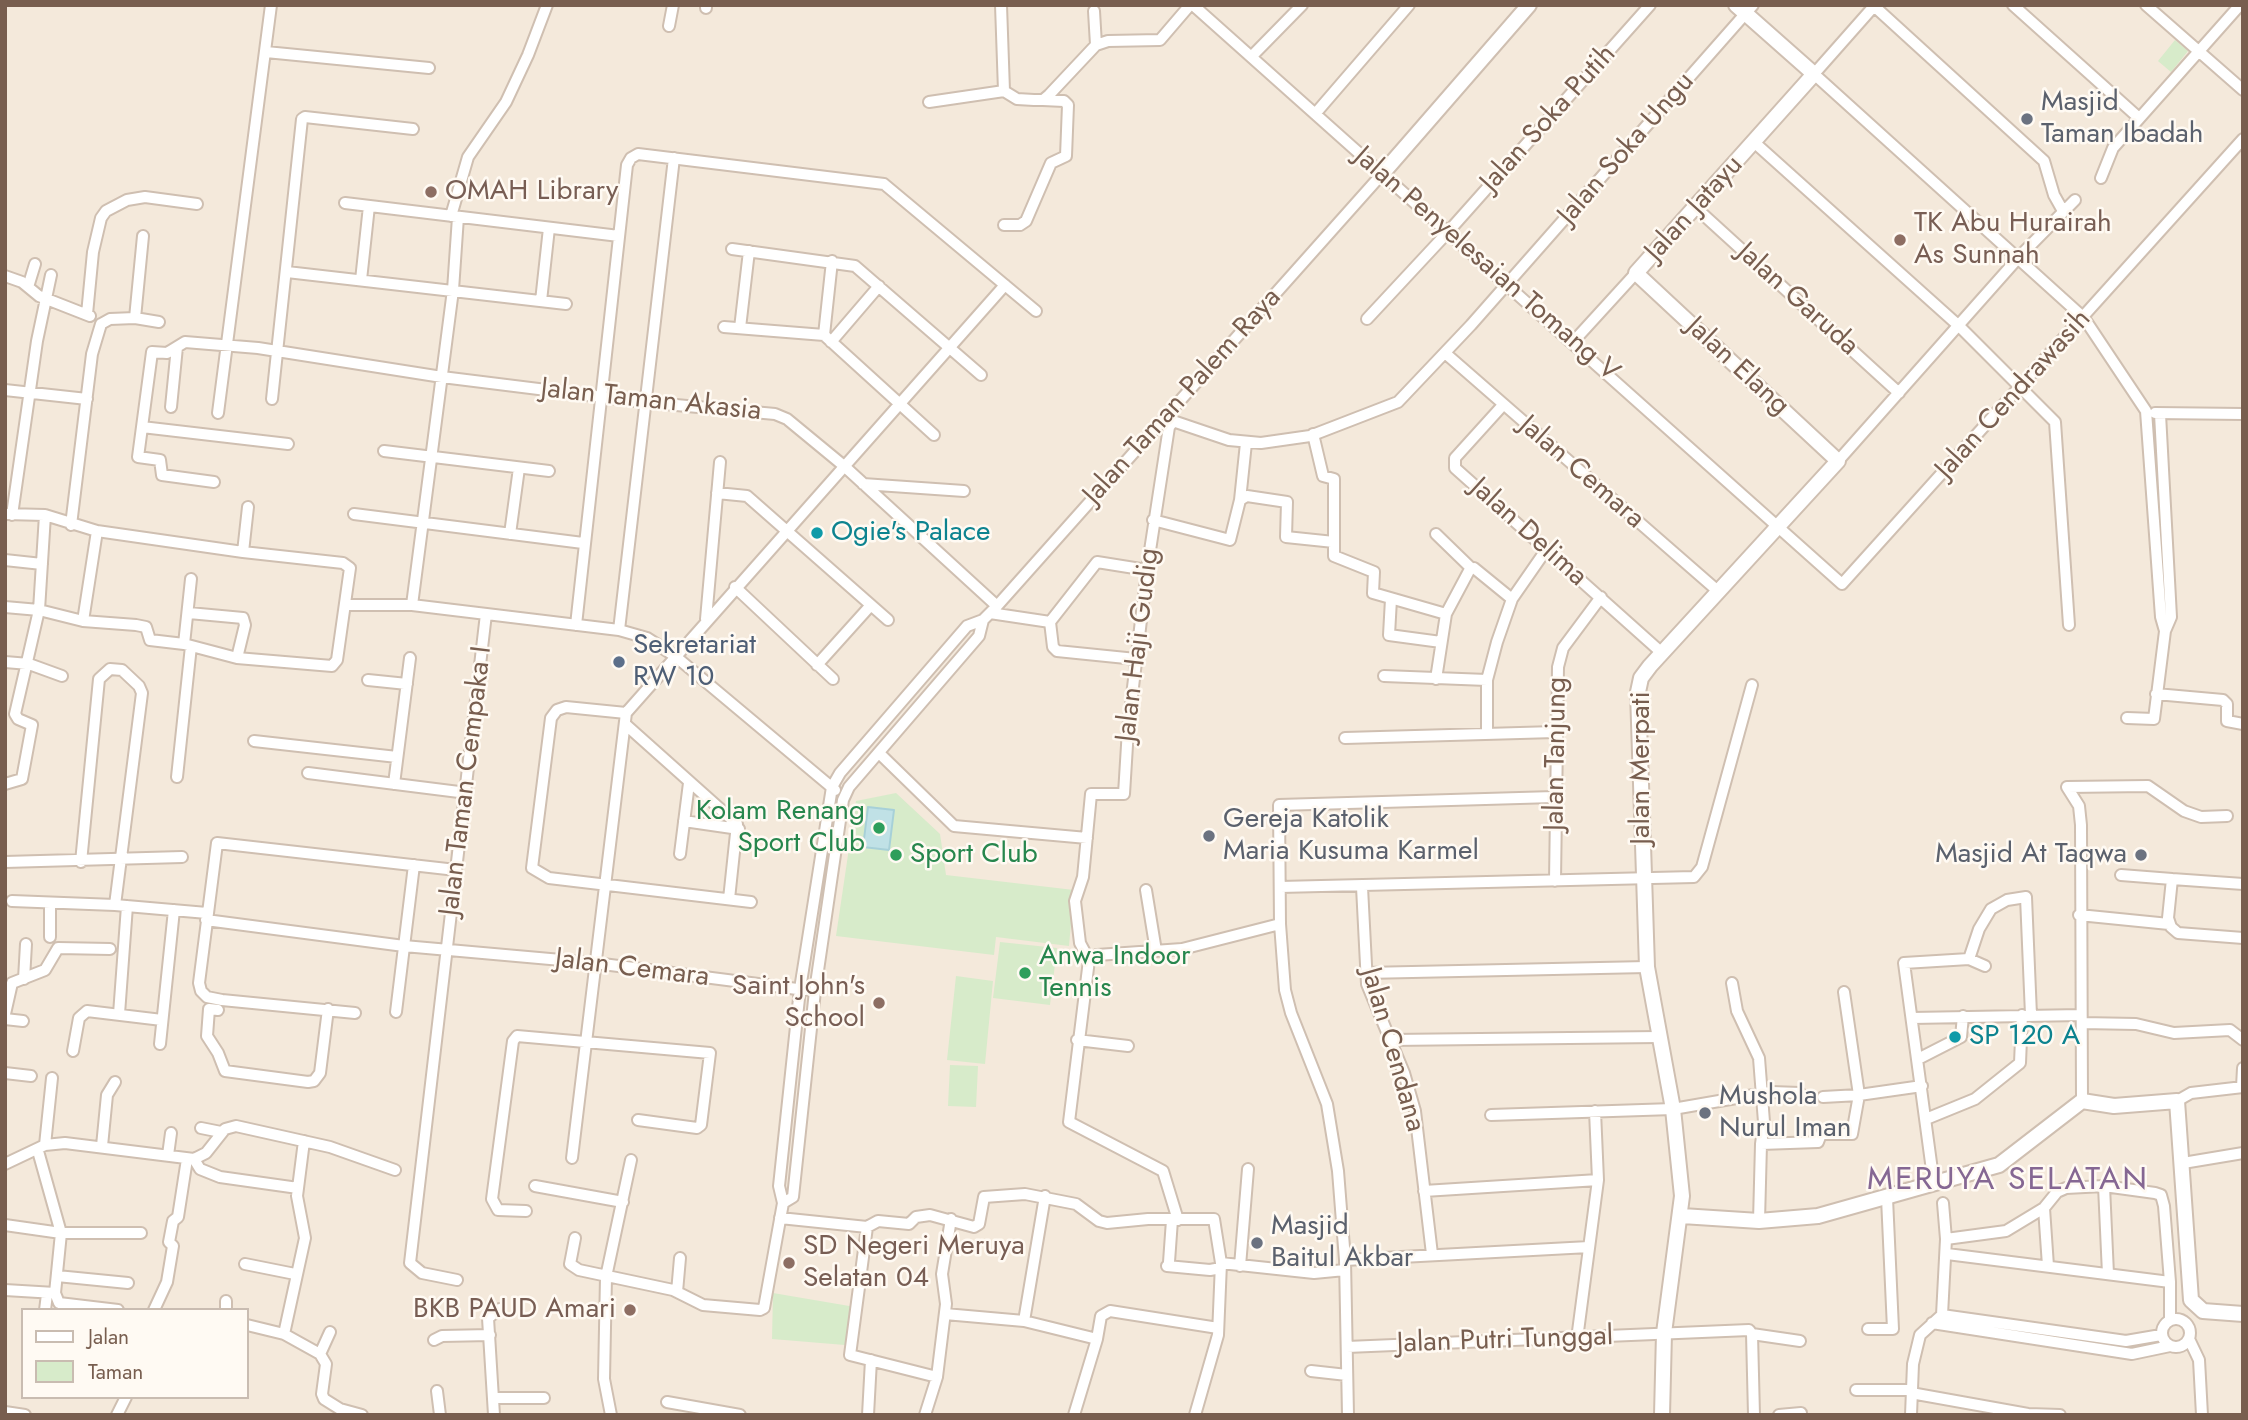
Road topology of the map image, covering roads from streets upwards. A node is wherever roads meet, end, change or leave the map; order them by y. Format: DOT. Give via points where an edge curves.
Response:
graph roads {
  1 [pos="271,5"];
  2 [pos="547,5"];
  3 [pos="673,5"];
  4 [pos="1001,5"];
  5 [pos="1302,5"];
  6 [pos="1409,5"];
  7 [pos="1529,5"];
  8 [pos="1650,5"];
  9 [pos="2013,5"];
  10 [pos="2146,5"];
  11 [pos="2240,5"];
  12 [pos="1875,6"];
  13 [pos="1197,7"];
  14 [pos="1745,8"];
  15 [pos="1094,12"];
  16 [pos="669,26"];
  17 [pos="1096,45"];
  18 [pos="2200,51"];
  19 [pos="266,52"];
  20 [pos="1252,56"];
  21 [pos="429,68"];
  22 [pos="1814,74"];
  23 [pos="2243,90"];
  24 [pos="1004,92"];
  25 [pos="1043,100"];
  26 [pos="929,102"];
  27 [pos="1315,114"];
  28 [pos="2139,118"];
  29 [pos="414,129"];
  30 [pos="2243,139"];
  31 [pos="1755,143"];
  32 [pos="674,158"];
  33 [pos="1382,174"];
  34 [pos="2101,178"];
  35 [pos="2075,200"];
  36 [pos="345,203"];
  37 [pos="197,204"];
  38 [pos="369,206"];
  39 [pos="1696,208"];
  40 [pos="2063,211"];
  41 [pos="454,216"];
  42 [pos="1004,225"];
  43 [pos="549,228"];
  44 [pos="1448,232"];
  45 [pos="143,236"];
  46 [pos="619,236"];
  47 [pos="732,249"];
  48 [pos="749,251"];
  49 [pos="2019,257"];
  50 [pos="832,261"];
  51 [pos="35,264"];
  52 [pos="287,272"];
  53 [pos="1636,273"];
  54 [pos="51,275"];
  55 [pos="5,276"];
  56 [pos="361,280"];
  57 [pos="1507,284"];
  58 [pos="1006,285"];
  59 [pos="879,286"];
  60 [pos="28,287"];
  61 [pos="453,290"];
  62 [pos="46,299"];
  63 [pos="541,301"];
  64 [pos="566,304"];
  65 [pos="1036,311"];
  66 [pos="87,314"];
  67 [pos="135,318"];
  68 [pos="2084,318"];
  69 [pos="1367,319"];
  70 [pos="159,322"];
  71 [pos="101,324"];
  72 [pos="1959,326"];
  73 [pos="724,327"];
  74 [pos="740,328"];
  75 [pos="827,339"];
  76 [pos="1573,342"];
  77 [pos="224,345"];
  78 [pos="177,347"];
  79 [pos="949,348"];
  80 [pos="277,351"];
  81 [pos="1446,353"];
  82 [pos="981,375"];
  83 [pos="442,377"];
  84 [pos="2021,387"];
  85 [pos="5,390"];
  86 [pos="29,392"];
  87 [pos="1899,393"];
  88 [pos="601,397"];
  89 [pos="87,399"];
  90 [pos="272,399"];
  91 [pos="643,402"];
  92 [pos="900,403"];
  93 [pos="1503,405"];
  94 [pos="171,407"];
  95 [pos="2146,411"];
  96 [pos="218,414"];
  97 [pos="2160,414"];
  98 [pos="2243,414"];
  99 [pos="1168,420"];
  100 [pos="142,427"];
  101 [pos="1313,434"];
  102 [pos="934,435"];
  103 [pos="1246,443"];
  104 [pos="288,444"];
  105 [pos="384,451"];
  106 [pos="431,457"];
  107 [pos="1838,461"];
  108 [pos="720,462"];
  109 [pos="844,466"];
  110 [pos="519,468"];
  111 [pos="549,471"];
  112 [pos="214,482"];
  113 [pos="863,484"];
  114 [pos="964,491"];
  115 [pos="718,493"];
  116 [pos="1240,500"];
  117 [pos="248,507"];
  118 [pos="9,514"];
  119 [pos="354,514"];
  120 [pos="45,516"];
  121 [pos="1153,520"];
  122 [pos="423,523"];
  123 [pos="71,525"];
  124 [pos="1779,526"];
  125 [pos="787,529"];
  126 [pos="97,531"];
  127 [pos="510,534"];
  128 [pos="1436,534"];
  129 [pos="1334,542"];
  130 [pos="583,543"];
  131 [pos="1546,550"];
  132 [pos="243,552"];
  133 [pos="5,560"];
  134 [pos="42,564"];
  135 [pos="1471,568"];
  136 [pos="1147,570"];
  137 [pos="191,579"];
  138 [pos="735,587"];
  139 [pos="1719,592"];
  140 [pos="1601,597"];
  141 [pos="1391,599"];
  142 [pos="1512,599"];
  143 [pos="345,605"];
  144 [pos="407,605"];
  145 [pos="871,605"];
  146 [pos="5,607"];
  147 [pos="39,610"];
  148 [pos="189,613"];
  149 [pos="990,613"];
  150 [pos="486,614"];
  151 [pos="1447,614"];
  152 [pos="706,620"];
  153 [pos="888,620"];
  154 [pos="83,621"];
  155 [pos="1050,622"];
  156 [pos="576,625"];
  157 [pos="2069,625"];
  158 [pos="619,630"];
  159 [pos="2165,631"];
  160 [pos="1441,642"];
  161 [pos="187,645"];
  162 [pos="1662,653"];
  163 [pos="675,656"];
  164 [pos="237,658"];
  165 [pos="410,658"];
  166 [pos="1136,659"];
  167 [pos="5,662"];
  168 [pos="29,664"];
  169 [pos="817,665"];
  170 [pos="62,676"];
  171 [pos="1384,676"];
  172 [pos="833,679"];
  173 [pos="1436,679"];
  174 [pos="368,680"];
  175 [pos="1487,680"];
  176 [pos="919,683"];
  177 [pos="407,684"];
  178 [pos="1752,685"];
  179 [pos="930,692"];
  180 [pos="2156,694"];
  181 [pos="625,718"];
  182 [pos="2127,718"];
  183 [pos="2243,724"];
  184 [pos="1555,732"];
  185 [pos="1487,734"];
  186 [pos="1345,738"];
  187 [pos="254,741"];
  188 [pos="879,753"];
  189 [pos="397,757"];
  190 [pos="308,773"];
  191 [pos="177,777"];
  192 [pos="9,783"];
  193 [pos="689,783"];
  194 [pos="394,784"];
  195 [pos="832,787"];
  196 [pos="467,793"];
  197 [pos="1554,797"];
  198 [pos="843,800"];
  199 [pos="2227,816"];
  200 [pos="684,821"];
  201 [pos="738,829"];
  202 [pos="1087,838"];
  203 [pos="680,854"];
  204 [pos="182,857"];
  205 [pos="119,860"];
  206 [pos="5,862"];
  207 [pos="81,862"];
  208 [pos="414,865"];
  209 [pos="456,870"];
  210 [pos="2121,875"];
  211 [pos="2172,878"];
  212 [pos="1643,879"];
  213 [pos="1555,881"];
  214 [pos="604,884"];
  215 [pos="2243,884"];
  216 [pos="1280,887"];
  217 [pos="1362,887"];
  218 [pos="1146,890"];
  219 [pos="730,899"];
  220 [pos="12,901"];
  221 [pos="50,902"];
  222 [pos="751,902"];
  223 [pos="115,905"];
  224 [pos="127,906"];
  225 [pos="174,910"];
  226 [pos="201,914"];
  227 [pos="2079,915"];
  228 [pos="1280,924"];
  229 [pos="2169,924"];
  230 [pos="50,937"];
  231 [pos="2243,938"];
  232 [pos="26,944"];
  233 [pos="404,946"];
  234 [pos="448,948"];
  235 [pos="110,949"];
  236 [pos="1156,951"];
  237 [pos="1969,959"];
  238 [pos="1089,960"];
  239 [pos="595,963"];
  240 [pos="1985,966"];
  241 [pos="1647,967"];
  242 [pos="1365,973"];
  243 [pos="24,979"];
  244 [pos="1731,983"];
  245 [pos="800,989"];
  246 [pos="815,991"];
  247 [pos="1844,992"];
  248 [pos="218,1010"];
  249 [pos="328,1010"];
  250 [pos="396,1012"];
  251 [pos="355,1013"];
  252 [pos="119,1014"];
  253 [pos="2026,1015"];
  254 [pos="1964,1016"];
  255 [pos="5,1017"];
  256 [pos="1912,1018"];
  257 [pos="2082,1019"];
  258 [pos="162,1020"];
  259 [pos="23,1021"];
  260 [pos="1660,1037"];
  261 [pos="1077,1040"];
  262 [pos="1391,1040"];
  263 [pos="2243,1040"];
  264 [pos="586,1042"];
  265 [pos="160,1044"];
  266 [pos="1128,1046"];
  267 [pos="73,1051"];
  268 [pos="1918,1059"];
  269 [pos="2243,1069"];
  270 [pos="5,1073"];
  271 [pos="31,1076"];
  272 [pos="52,1078"];
  273 [pos="115,1082"];
  274 [pos="1922,1086"];
  275 [pos="2242,1087"];
  276 [pos="1800,1093"];
  277 [pos="1762,1095"];
  278 [pos="1859,1096"];
  279 [pos="1823,1097"];
  280 [pos="2082,1101"];
  281 [pos="2177,1101"];
  282 [pos="1672,1109"];
  283 [pos="1595,1111"];
  284 [pos="1492,1115"];
  285 [pos="1926,1119"];
  286 [pos="638,1120"];
  287 [pos="201,1128"];
  288 [pos="221,1132"];
  289 [pos="171,1133"];
  290 [pos="304,1141"];
  291 [pos="1761,1144"];
  292 [pos="102,1146"];
  293 [pos="42,1148"];
  294 [pos="2243,1153"];
  295 [pos="168,1155"];
  296 [pos="572,1157"];
  297 [pos="190,1159"];
  298 [pos="631,1160"];
  299 [pos="2183,1163"];
  300 [pos="5,1164"];
  301 [pos="1248,1169"];
  302 [pos="395,1170"];
  303 [pos="1598,1180"];
  304 [pos="1934,1185"];
  305 [pos="536,1186"];
  306 [pos="2104,1186"];
  307 [pos="298,1188"];
  308 [pos="1424,1191"];
  309 [pos="1045,1196"];
  310 [pos="1886,1198"];
  311 [pos="623,1202"];
  312 [pos="783,1202"];
  313 [pos="1943,1203"];
  314 [pos="2043,1208"];
  315 [pos="526,1211"];
  316 [pos="1682,1216"];
  317 [pos="780,1218"];
  318 [pos="951,1219"];
  319 [pos="1175,1220"];
  320 [pos="1759,1221"];
  321 [pos="5,1225"];
  322 [pos="867,1227"];
  323 [pos="61,1233"];
  324 [pos="141,1233"];
  325 [pos="575,1238"];
  326 [pos="1946,1239"];
  327 [pos="1589,1247"];
  328 [pos="1432,1254"];
  329 [pos="1947,1254"];
  330 [pos="680,1258"];
  331 [pos="245,1264"];
  332 [pos="1221,1265"];
  333 [pos="1345,1265"];
  334 [pos="1240,1266"];
  335 [pos="2048,1266"];
  336 [pos="295,1274"];
  337 [pos="2108,1274"];
  338 [pos="57,1276"];
  339 [pos="607,1279"];
  340 [pos="457,1280"];
  341 [pos="2170,1282"];
  342 [pos="128,1283"];
  343 [pos="5,1290"];
  344 [pos="677,1292"];
  345 [pos="51,1293"];
  346 [pos="46,1308"];
  347 [pos="101,1308"];
  348 [pos="155,1308"];
  349 [pos="500,1310"];
  350 [pos="2201,1310"];
  351 [pos="945,1314"];
  352 [pos="2243,1314"];
  353 [pos="1942,1315"];
  354 [pos="2170,1320"];
  355 [pos="1024,1321"];
  356 [pos="1932,1323"];
  357 [pos="248,1325"];
  358 [pos="2189,1326"];
  359 [pos="1218,1328"];
  360 [pos="1868,1329"];
  361 [pos="330,1332"];
  362 [pos="1664,1333"];
  363 [pos="284,1334"];
  364 [pos="1752,1334"];
  365 [pos="490,1335"];
  366 [pos="2161,1335"];
  367 [pos="2057,1337"];
  368 [pos="434,1339"];
  369 [pos="1097,1339"];
  370 [pos="1577,1339"];
  371 [pos="2189,1339"];
  372 [pos="1800,1341"];
  373 [pos="2170,1346"];
  374 [pos="1347,1347"];
  375 [pos="320,1354"];
  376 [pos="871,1360"];
  377 [pos="1311,1371"];
  378 [pos="1347,1375"];
  379 [pos="937,1377"];
  380 [pos="1856,1390"];
  381 [pos="438,1391"];
  382 [pos="1912,1392"];
  383 [pos="493,1398"];
  384 [pos="544,1398"];
  385 [pos="125,1399"];
  386 [pos="667,1402"];
  387 [pos="5,1412"];
  388 [pos="340,1412"];
  389 [pos="1801,1413"];
  390 [pos="2028,1414"];
  391 [pos="25,1415"];
  392 [pos="117,1415"];
  393 [pos="362,1415"];
  394 [pos="440,1415"];
  395 [pos="494,1415"];
  396 [pos="611,1415"];
  397 [pos="740,1415"];
  398 [pos="868,1415"];
  399 [pos="925,1415"];
  400 [pos="1074,1415"];
  401 [pos="1195,1415"];
  402 [pos="1348,1415"];
  403 [pos="1662,1415"];
  404 [pos="1754,1415"];
  405 [pos="1779,1415"];
  406 [pos="1912,1415"];
  407 [pos="2060,1415"];
  408 [pos="2202,1415"];
  1 -- 19 [label="street"];
  2 -- 41 [label="street" via="506,102 468,157"];
  3 -- 16 [label="street"];
  4 -- 24 [label="street"];
  5 -- 20 [label="street"];
  6 -- 27 [label="street"];
  7 -- 33 [label="street"];
  8 -- 44 [label="street, Jalan Soka Putih"];
  9 -- 28 [label="street"];
  10 -- 18 [label="street"];
  11 -- 18 [label="street"];
  12 -- 22 [label="street"];
  12 -- 40 [label="street" via="2044,161"];
  13 -- 17 [label="street" via="1160,40"];
  13 -- 20 [label="street, Jalan Penyelesaian Tomang V"];
  14 -- 22 [label="street"];
  14 -- 57 [label="street, Jalan Soka Ungu"];
  15 -- 17 [label="street"];
  17 -- 25 [label="street"];
  18 -- 23 [label="street"];
  18 -- 28 [label="street"];
  19 -- 21 [label="street"];
  19 -- 77 [label="street"];
  20 -- 27 [label="street, Jalan Penyelesaian Tomang V"];
  22 -- 31 [label="street, Jalan Jatayu"];
  22 -- 49 [label="street"];
  24 -- 25 [label="street" via="1017,99"];
  24 -- 26 [label="street"];
  25 -- 42 [label="street" via="1068,105 1066,156 1051,163 1026,221"];
  27 -- 33 [label="street, Jalan Penyelesaian Tomang V"];
  28 -- 34 [label="street" via="2113,148"];
  29 -- 52 [label="street" via="302,119"];
  30 -- 68 [label="street, Jalan Cendrawasih"];
  31 -- 39 [label="street, Jalan Jatayu"];
  31 -- 72 [label="street"];
  32 -- 46 [label="street" via="638,153 631,158"];
  32 -- 58 [label="street" via="884,184"];
  32 -- 91 [label="street"];
  33 -- 44 [label="street, Jalan Penyelesaian Tomang V"];
  33 -- 99 [label="street, Jalan Taman Palem Raya"];
  35 -- 40 [label="street, Jalan Merpati"];
  36 -- 38 [label="street"];
  37 -- 66 [label="street" via="145,197 106,211 93,252"];
  38 -- 41 [label="street"];
  38 -- 56 [label="street"];
  39 -- 53 [label="street, Jalan Jatayu"];
  39 -- 87 [label="street, Jalan Garuda"];
  40 -- 49 [label="street, Jalan Merpati"];
  41 -- 43 [label="street"];
  41 -- 61 [label="street"];
  43 -- 46 [label="street"];
  43 -- 63 [label="street"];
  44 -- 57 [label="street, Jalan Penyelesaian Tomang V"];
  44 -- 69 [label="street, Jalan Soka Putih"];
  45 -- 67 [label="street"];
  46 -- 88 [label="street"];
  47 -- 48 [label="street"];
  48 -- 50 [label="street"];
  48 -- 74 [label="street"];
  49 -- 68 [label="street"];
  49 -- 72 [label="street, Jalan Merpati"];
  50 -- 59 [label="street" via="855,266"];
  50 -- 75 [label="street"];
  51 -- 60 [label="street"];
  52 -- 56 [label="street"];
  52 -- 80 [label="street"];
  53 -- 76 [label="street, Jalan Jatayu"];
  53 -- 107 [label="street, Jalan Elang"];
  54 -- 62 [label="street"];
  55 -- 60 [label="street"];
  56 -- 61 [label="street"];
  57 -- 76 [label="street, Jalan Penyelesaian Tomang V"];
  57 -- 81 [label="street, Jalan Soka Ungu"];
  58 -- 65 [label="street"];
  58 -- 79 [label="street"];
  59 -- 75 [label="street"];
  59 -- 79 [label="street"];
  60 -- 62 [label="street"];
  61 -- 63 [label="street"];
  61 -- 83 [label="street"];
  62 -- 66 [label="street"];
  62 -- 86 [label="street"];
  63 -- 64 [label="street"];
  66 -- 71 [label="street"];
  67 -- 70 [label="street"];
  67 -- 71 [label="street"];
  68 -- 84 [label="street, Jalan Cendrawasih"];
  68 -- 95 [label="street"];
  71 -- 89 [label="street"];
  72 -- 84 [label="street"];
  72 -- 87 [label="street, Jalan Merpati"];
  73 -- 74 [label="street"];
  74 -- 75 [label="street"];
  75 -- 92 [label="street"];
  76 -- 124 [label="street, Jalan Penyelesaian Tomang V"];
  77 -- 78 [label="street, Jalan Taman Akasia" via="185,342"];
  77 -- 80 [label="street, Jalan Taman Akasia"];
  77 -- 96 [label="street"];
  78 -- 94 [label="street"];
  78 -- 100 [label="street, Jalan Taman Akasia" via="150,355"];
  79 -- 82 [label="street"];
  79 -- 92 [label="street"];
  80 -- 83 [label="street, Jalan Taman Akasia"];
  80 -- 90 [label="street"];
  81 -- 93 [label="street, Jalan Cemara"];
  81 -- 101 [label="street, Jalan Soka Ungu" via="1398,402"];
  83 -- 88 [label="street, Jalan Taman Akasia"];
  83 -- 106 [label="street"];
  84 -- 124 [label="street, Jalan Cendrawasih" via="1845,583 1839,583"];
  84 -- 157 [label="street" via="2057,426"];
  85 -- 86 [label="street"];
  86 -- 89 [label="street"];
  86 -- 118 [label="street"];
  87 -- 107 [label="street, Jalan Merpati"];
  88 -- 91 [label="street, Jalan Taman Akasia"];
  88 -- 130 [label="street"];
  89 -- 123 [label="street"];
  91 -- 109 [label="street, Jalan Taman Akasia" via="782,416"];
  91 -- 158 [label="street"];
  92 -- 102 [label="street"];
  92 -- 109 [label="street"];
  93 -- 131 [label="street, Jalan Delima" via="1455,458 1455,468"];
  93 -- 139 [label="street, Jalan Cemara"];
  95 -- 97 [label="street"];
  95 -- 159 [label="street"];
  97 -- 98 [label="street"];
  97 -- 159 [label="street" via="2171,617"];
  99 -- 103 [label="street"];
  99 -- 121 [label="street, Jalan Haji Gudig"];
  99 -- 149 [label="street, Jalan Taman Palem Raya"];
  100 -- 104 [label="street"];
  100 -- 112 [label="street" via="138,457 160,460 162,475"];
  101 -- 103 [label="street"];
  101 -- 129 [label="street" via="1323,476 1334,478"];
  103 -- 116 [label="street"];
  105 -- 106 [label="street"];
  106 -- 110 [label="street"];
  106 -- 122 [label="street"];
  107 -- 124 [label="street, Jalan Merpati"];
  108 -- 115 [label="street"];
  109 -- 113 [label="street, Jalan Taman Akasia"];
  109 -- 125 [label="street"];
  110 -- 111 [label="street"];
  110 -- 127 [label="street"];
  113 -- 114 [label="street"];
  113 -- 149 [label="street, Jalan Taman Akasia"];
  115 -- 125 [label="street" via="747,496"];
  115 -- 152 [label="street"];
  116 -- 121 [label="street" via="1230,540"];
  116 -- 129 [label="street" via="1247,496 1287,502 1286,537"];
  117 -- 132 [label="street"];
  118 -- 120 [label="street"];
  119 -- 122 [label="street"];
  120 -- 123 [label="street"];
  120 -- 134 [label="street"];
  121 -- 136 [label="street, Jalan Haji Gudig"];
  122 -- 127 [label="street"];
  122 -- 144 [label="street"];
  123 -- 126 [label="street"];
  124 -- 139 [label="street, Jalan Merpati"];
  125 -- 138 [label="street"];
  125 -- 145 [label="street"];
  126 -- 132 [label="street"];
  126 -- 154 [label="street"];
  127 -- 130 [label="street"];
  128 -- 135 [label="street"];
  129 -- 141 [label="street" via="1334,556 1374,572 1371,592"];
  130 -- 156 [label="street"];
  131 -- 140 [label="street, Jalan Delima"];
  131 -- 142 [label="street"];
  132 -- 143 [label="street" via="346,564 350,568"];
  133 -- 134 [label="street"];
  134 -- 147 [label="street"];
  135 -- 142 [label="street"];
  135 -- 151 [label="street"];
  136 -- 155 [label="street" via="1097,562"];
  136 -- 166 [label="street, Jalan Haji Gudig"];
  137 -- 148 [label="street"];
  138 -- 152 [label="street"];
  138 -- 169 [label="street"];
  139 -- 162 [label="street, Jalan Merpati"];
  140 -- 162 [label="street, Jalan Delima"];
  140 -- 184 [label="street, Jalan Tanjung" via="1560,655"];
  141 -- 151 [label="street"];
  141 -- 160 [label="street" via="1389,635"];
  142 -- 175 [label="street"];
  143 -- 144 [label="street"];
  143 -- 164 [label="street" via="337,660 332,666"];
  144 -- 150 [label="street"];
  145 -- 153 [label="street"];
  145 -- 169 [label="street"];
  146 -- 147 [label="street"];
  147 -- 154 [label="street"];
  147 -- 168 [label="street"];
  148 -- 161 [label="street"];
  148 -- 164 [label="street" via="243,618"];
  149 -- 155 [label="street"];
  149 -- 176 [label="street, Jalan Taman Palem Raya" via="967,626"];
  149 -- 179 [label="street, Jalan Taman Palem Raya" via="979,636"];
  150 -- 156 [label="street"];
  150 -- 196 [label="street, Jalan Taman Cempaka I"];
  151 -- 160 [label="street"];
  152 -- 163 [label="street"];
  154 -- 161 [label="street" via="146,627 150,640"];
  155 -- 166 [label="street" via="1052,647 1057,650"];
  156 -- 158 [label="street"];
  158 -- 163 [label="street" via="647,638"];
  159 -- 180 [label="street"];
  160 -- 173 [label="street"];
  161 -- 164 [label="street"];
  161 -- 191 [label="street"];
  162 -- 212 [label="street, Jalan Merpati" via="1641,678 1637,692"];
  163 -- 181 [label="street"];
  163 -- 195 [label="street"];
  165 -- 177 [label="street"];
  166 -- 202 [label="street, Jalan Haji Gudig" via="1124,794 1091,794"];
  167 -- 168 [label="street"];
  168 -- 170 [label="street"];
  168 -- 192 [label="street" via="15,714 32,724 22,779"];
  169 -- 172 [label="street"];
  171 -- 173 [label="street"];
  173 -- 175 [label="street"];
  174 -- 177 [label="street"];
  175 -- 185 [label="street"];
  176 -- 179 [label="street"];
  176 -- 195 [label="street, Jalan Taman Palem Raya"];
  177 -- 189 [label="street"];
  178 -- 212 [label="street" via="1700,871 1690,878"];
  179 -- 188 [label="street, Jalan Taman Palem Raya"];
  180 -- 182 [label="street" via="2153,719"];
  180 -- 183 [label="street" via="2223,700 2228,722"];
  181 -- 193 [label="street"];
  181 -- 214 [label="street"];
  181 -- 214 [label="street" via="566,707 551,718 533,846 532,867 540,875"];
  184 -- 185 [label="street"];
  184 -- 197 [label="street, Jalan Tanjung"];
  185 -- 186 [label="street"];
  187 -- 189 [label="street"];
  188 -- 198 [label="street, Jalan Taman Palem Raya"];
  188 -- 202 [label="street" via="954,826"];
  189 -- 194 [label="street"];
  190 -- 194 [label="street"];
  193 -- 200 [label="street"];
  193 -- 201 [label="street"];
  194 -- 196 [label="street"];
  195 -- 198 [label="street"];
  195 -- 245 [label="street, Jalan Taman Palem Raya"];
  196 -- 209 [label="street, Jalan Taman Cempaka I"];
  197 -- 213 [label="street, Jalan Tanjung"];
  197 -- 216 [label="street" via="1279,805"];
  198 -- 246 [label="street, Jalan Taman Palem Raya"];
  199 -- 227 [label="street" via="2202,817 2183,811 2148,786 2067,787 2080,815"];
  200 -- 201 [label="street"];
  200 -- 203 [label="street"];
  201 -- 219 [label="street"];
  202 -- 238 [label="street" via="1075,901 1080,943"];
  204 -- 205 [label="street"];
  205 -- 207 [label="street"];
  205 -- 207 [label="street" via="142,693 127,672 110,669 99,679"];
  205 -- 223 [label="street"];
  206 -- 207 [label="street"];
  208 -- 209 [label="street"];
  208 -- 226 [label="street" via="219,842"];
  208 -- 233 [label="street"];
  209 -- 234 [label="street, Jalan Taman Cempaka I"];
  210 -- 211 [label="street"];
  211 -- 215 [label="street"];
  211 -- 229 [label="street"];
  212 -- 213 [label="street"];
  212 -- 241 [label="street, Jalan Merpati"];
  213 -- 217 [label="street"];
  214 -- 219 [label="street"];
  214 -- 239 [label="street"];
  216 -- 217 [label="street"];
  216 -- 228 [label="street"];
  217 -- 242 [label="street, Jalan Cendana"];
  218 -- 236 [label="street"];
  219 -- 222 [label="street"];
  220 -- 221 [label="street, Jalan Cemara"];
  221 -- 223 [label="street, Jalan Cemara"];
  221 -- 230 [label="street"];
  223 -- 224 [label="street, Jalan Cemara"];
  224 -- 225 [label="street, Jalan Cemara"];
  224 -- 252 [label="street"];
  225 -- 226 [label="street, Jalan Cemara"];
  225 -- 258 [label="street"];
  226 -- 233 [label="street, Jalan Cemara"];
  226 -- 249 [label="street" via="199,983 207,997"];
  227 -- 229 [label="street"];
  227 -- 257 [label="street"];
  228 -- 236 [label="street" via="1182,949"];
  228 -- 333 [label="street" via="1291,1013 1327,1104"];
  229 -- 231 [label="street" via="2178,933"];
  232 -- 243 [label="street"];
  233 -- 234 [label="street, Jalan Cemara"];
  233 -- 250 [label="street"];
  234 -- 239 [label="street, Jalan Cemara"];
  234 -- 340 [label="street, Jalan Taman Cempaka I" via="411,1263 422,1273"];
  235 -- 243 [label="street" via="58,948 46,970"];
  236 -- 238 [label="street" via="1097,955"];
  237 -- 240 [label="street"];
  237 -- 253 [label="street" via="1991,909 2026,897"];
  237 -- 256 [label="street" via="1908,962 1904,966"];
  238 -- 261 [label="street"];
  239 -- 245 [label="street, Jalan Cemara"];
  239 -- 264 [label="street"];
  241 -- 242 [label="street"];
  241 -- 260 [label="street, Jalan Merpati"];
  242 -- 262 [label="street, Jalan Cendana"];
  243 -- 255 [label="street" via="11,985"];
  244 -- 277 [label="street" via="1737,1011 1759,1058"];
  245 -- 246 [label="street, Jalan Cemara"];
  245 -- 312 [label="street, Jalan Taman Palem Raya" via="779,1186"];
  246 -- 312 [label="street, Jalan Taman Palem Raya" via="793,1197"];
  247 -- 278 [label="street"];
  248 -- 249 [label="street" via="209,1009 207,1036 225,1071 308,1082 320,1073"];
  249 -- 251 [label="street"];
  252 -- 258 [label="street"];
  252 -- 267 [label="street" via="87,1011 79,1018"];
  253 -- 254 [label="street"];
  253 -- 257 [label="street"];
  253 -- 285 [label="street" via="2020,1063 1975,1100"];
  254 -- 256 [label="street"];
  254 -- 268 [label="street" via="1961,1037"];
  255 -- 259 [label="street"];
  256 -- 268 [label="street"];
  257 -- 263 [label="street" via="2174,1032 2230,1030"];
  257 -- 280 [label="street"];
  258 -- 265 [label="street"];
  260 -- 262 [label="street"];
  260 -- 282 [label="street, Jalan Merpati"];
  261 -- 266 [label="street"];
  261 -- 319 [label="street" via="1069,1122 1163,1171"];
  262 -- 308 [label="street, Jalan Cendana" via="1415,1111"];
  264 -- 286 [label="street" via="710,1053 701,1125"];
  264 -- 296 [label="street"];
  264 -- 315 [label="street" via="520,1035 513,1041 492,1199 498,1210"];
  268 -- 274 [label="street"];
  269 -- 275 [label="street"];
  270 -- 271 [label="street"];
  272 -- 293 [label="street"];
  273 -- 292 [label="street" via="107,1095"];
  274 -- 278 [label="street"];
  274 -- 285 [label="street"];
  275 -- 281 [label="street" via="2191,1093"];
  276 -- 277 [label="street"];
  277 -- 282 [label="street"];
  277 -- 291 [label="street"];
  278 -- 279 [label="street"];
  278 -- 291 [label="street" via="1853,1134 1821,1134 1818,1143"];
  280 -- 281 [label="street" via="2114,1106"];
  280 -- 304 [label="street" via="1999,1165"];
  281 -- 299 [label="street"];
  282 -- 283 [label="street"];
  282 -- 316 [label="street, Jalan Merpati" via="1682,1174"];
  283 -- 284 [label="street"];
  283 -- 303 [label="street"];
  285 -- 304 [label="street"];
  287 -- 288 [label="street"];
  288 -- 290 [label="street" via="236,1126"];
  288 -- 297 [label="street" via="206,1153"];
  289 -- 295 [label="street"];
  290 -- 302 [label="street"];
  290 -- 307 [label="street"];
  291 -- 320 [label="street"];
  292 -- 293 [label="street" via="65,1143"];
  292 -- 295 [label="street"];
  293 -- 300 [label="street"];
  293 -- 323 [label="street"];
  294 -- 299 [label="street"];
  295 -- 297 [label="street"];
  297 -- 307 [label="street" via="220,1177"];
  297 -- 348 [label="street" via="169,1242 173,1246 167,1282"];
  298 -- 311 [label="street"];
  299 -- 350 [label="street" via="2191,1300"];
  301 -- 334 [label="street"];
  303 -- 308 [label="street"];
  303 -- 327 [label="street"];
  304 -- 310 [label="street"];
  305 -- 311 [label="street"];
  306 -- 314 [label="street" via="2066,1188"];
  306 -- 337 [label="street"];
  306 -- 341 [label="street" via="2161,1195"];
  307 -- 336 [label="street" via="305,1238"];
  308 -- 328 [label="street, Jalan Cendana"];
  309 -- 318 [label="street" via="984,1197 978,1226"];
  309 -- 319 [label="street" via="1082,1206 1099,1221"];
  309 -- 355 [label="street"];
  310 -- 320 [label="street" via="1818,1216"];
  310 -- 360 [label="street" via="1893,1329"];
  311 -- 339 [label="street"];
  312 -- 317 [label="street"];
  313 -- 326 [label="street"];
  314 -- 326 [label="street" via="2003,1232"];
  314 -- 335 [label="street"];
  316 -- 320 [label="street"];
  316 -- 362 [label="street, Jalan Merpati"];
  317 -- 322 [label="street"];
  317 -- 344 [label="street" via="764,1308 703,1304"];
  318 -- 322 [label="street" via="924,1215 909,1224 878,1221"];
  318 -- 351 [label="street" via="942,1273"];
  319 -- 332 [label="street" via="1216,1221"];
  319 -- 332 [label="street" via="1168,1264 1210,1270"];
  321 -- 323 [label="street"];
  322 -- 376 [label="street" via="850,1355"];
  323 -- 324 [label="street"];
  323 -- 338 [label="street"];
  325 -- 339 [label="street" via="570,1259 573,1268"];
  326 -- 329 [label="street"];
  327 -- 328 [label="street"];
  327 -- 370 [label="street"];
  328 -- 333 [label="street"];
  329 -- 335 [label="street"];
  329 -- 353 [label="street"];
  330 -- 344 [label="street"];
  331 -- 336 [label="street"];
  332 -- 334 [label="street"];
  332 -- 359 [label="street"];
  333 -- 334 [label="street" via="1314,1273"];
  333 -- 374 [label="street"];
  335 -- 337 [label="street"];
  336 -- 363 [label="street"];
  337 -- 341 [label="street"];
  338 -- 342 [label="street"];
  338 -- 345 [label="street"];
  339 -- 344 [label="street"];
  339 -- 396 [label="street" via="604,1378"];
  341 -- 354 [label="street"];
  343 -- 345 [label="street"];
  345 -- 346 [label="street"];
  345 -- 347 [label="street" via="59,1303"];
  349 -- 365 [label="street" via="488,1318"];
  350 -- 352 [label="street"];
  350 -- 358 [label="street"];
  351 -- 355 [label="street"];
  351 -- 379 [label="street"];
  353 -- 356 [label="street"];
  353 -- 367 [label="street"];
  354 -- 358 [label="street"];
  354 -- 366 [label="street"];
  355 -- 369 [label="street"];
  356 -- 367 [label="street"];
  356 -- 382 [label="street" via="1920,1335"];
  357 -- 363 [label="street"];
  358 -- 371 [label="street"];
  359 -- 369 [label="street" via="1110,1311 1101,1316"];
  359 -- 401 [label="street"];
  361 -- 375 [label="street"];
  362 -- 364 [label="street, Jalan Putri Tunggal" via="1744,1330"];
  362 -- 370 [label="street, Jalan Putri Tunggal"];
  362 -- 403 [label="street, Jalan Merpati"];
  363 -- 375 [label="street"];
  364 -- 372 [label="street, Jalan Putri Tunggal"];
  364 -- 404 [label="street"];
  365 -- 368 [label="street"];
  365 -- 383 [label="street"];
  366 -- 367 [label="street" via="2126,1342"];
  366 -- 373 [label="street"];
  367 -- 373 [label="street" via="2132,1354"];
  369 -- 400 [label="street"];
  370 -- 374 [label="street, Jalan Putri Tunggal"];
  371 -- 373 [label="street" via="2181,1347"];
  371 -- 408 [label="street" via="2199,1360"];
  374 -- 378 [label="street"];
  375 -- 388 [label="street" via="326,1364 323,1397"];
  376 -- 379 [label="street"];
  376 -- 398 [label="street"];
  377 -- 378 [label="street"];
  378 -- 402 [label="street"];
  379 -- 399 [label="street"];
  380 -- 382 [label="street"];
  381 -- 394 [label="street"];
  382 -- 390 [label="street"];
  382 -- 406 [label="street"];
  383 -- 384 [label="street"];
  383 -- 395 [label="street"];
  385 -- 392 [label="street"];
  386 -- 397 [label="street"];
  387 -- 391 [label="street"];
  388 -- 393 [label="street"];
  389 -- 405 [label="street"];
  390 -- 407 [label="street"];
}
